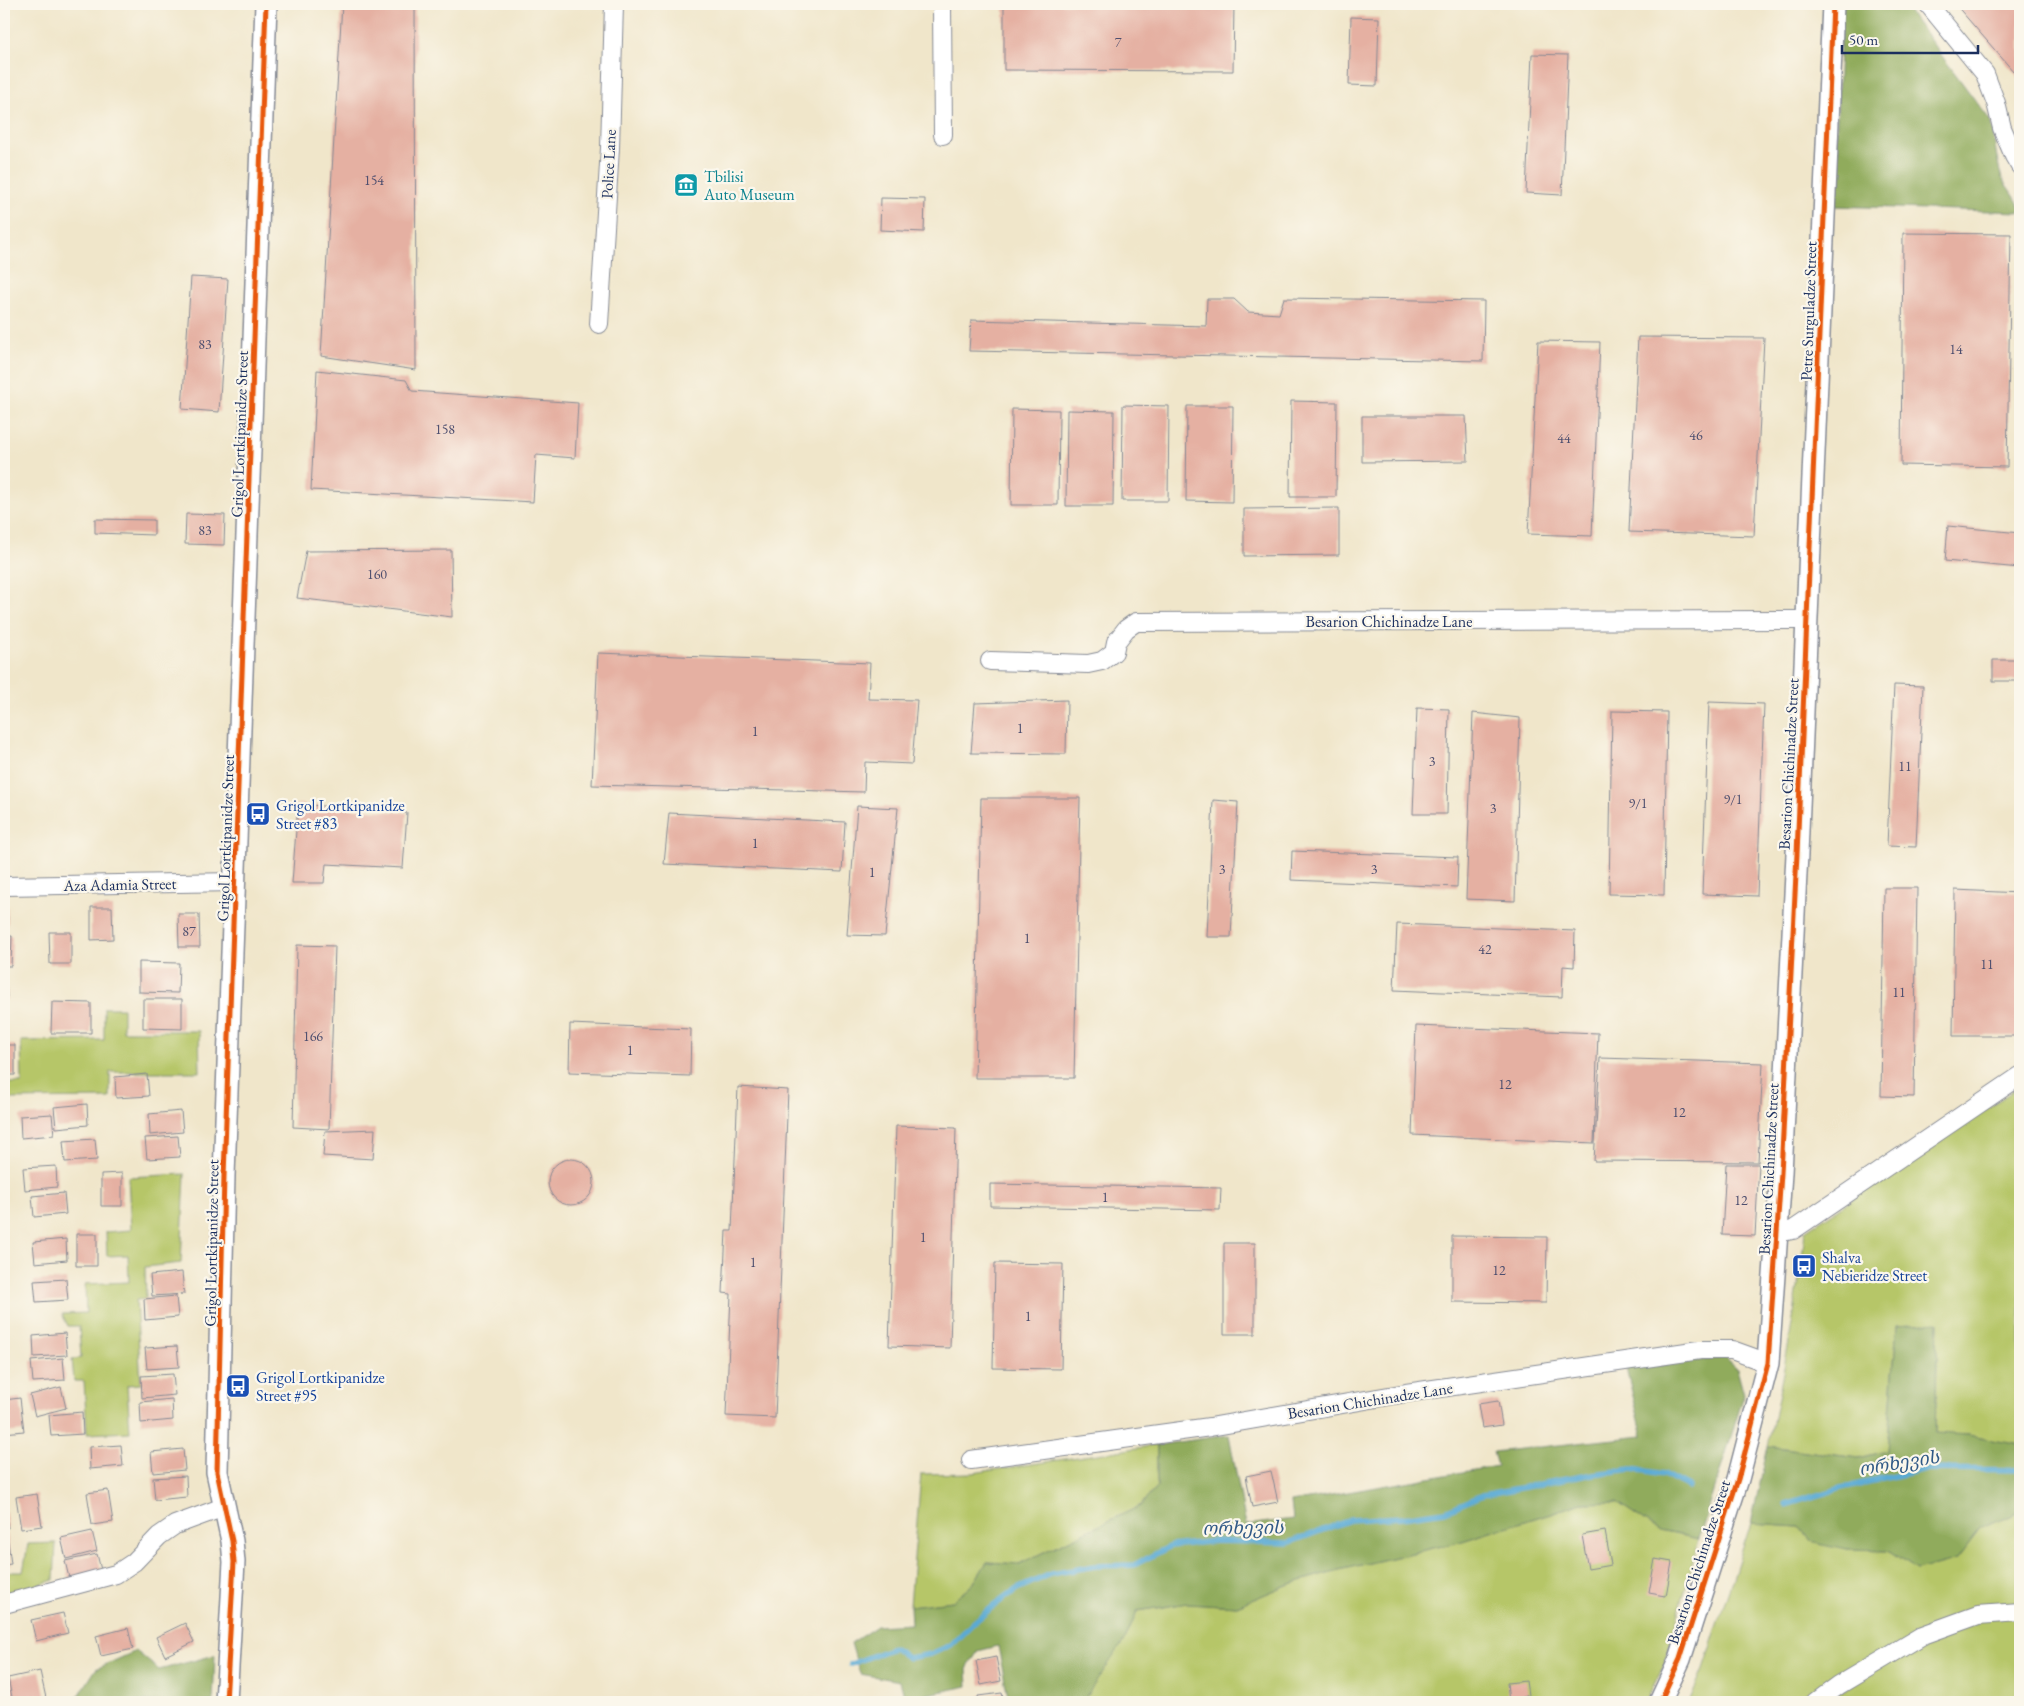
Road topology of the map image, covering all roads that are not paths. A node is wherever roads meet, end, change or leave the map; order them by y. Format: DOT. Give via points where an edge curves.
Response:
graph roads {
  1 [pos="266,4"];
  2 [pos="614,4"];
  3 [pos="942,4"];
  4 [pos="1834,4"];
  5 [pos="1928,4"];
  6 [pos="943,135"];
  7 [pos="2020,166"];
  8 [pos="598,324"];
  9 [pos="1808,620"];
  10 [pos="990,661"];
  11 [pos="236,882"];
  12 [pos="4,886"];
  13 [pos="2020,1076"];
  14 [pos="1777,1233"];
  15 [pos="1768,1363"];
  16 [pos="971,1460"];
  17 [pos="224,1507"];
  18 [pos="4,1604"];
  19 [pos="2020,1612"];
  20 [pos="226,1702"];
  21 [pos="1660,1702"];
  22 [pos="1816,1702"];
  1 -- 11 [label="street, Grigol Lortkipanidze Street"];
  2 -- 8 [label="street, Police Lane" via="610,148"];
  3 -- 6 [label="street"];
  4 -- 9 [label="street, Petre Surguladze Street"];
  5 -- 7 [label="street" via="1985,74 2002,128"];
  9 -- 10 [label="street, Besarion Chichinadze Lane" via="1136,622 1116,642 1114,652 1088,664"];
  9 -- 14 [label="street, Besarion Chichinadze Street"];
  11 -- 12 [label="street, Aza Adamia Street"];
  11 -- 17 [label="street, Grigol Lortkipanidze Street" via="224,1176 217,1472"];
  13 -- 14 [label="street" via="1793,1230"];
  14 -- 15 [label="street, Besarion Chichinadze Street"];
  15 -- 16 [label="street, Besarion Chichinadze Lane" via="1732,1350 1700,1350 1406,1393 1210,1427"];
  15 -- 21 [label="street, Besarion Chichinadze Street" via="1738,1479 1680,1659"];
  17 -- 18 [label="street" via="175,1525 116,1574"];
  17 -- 20 [label="street, Grigol Lortkipanidze Street" via="234,1562"];
  19 -- 22 [label="street" via="1978,1615 1923,1635"];
}
